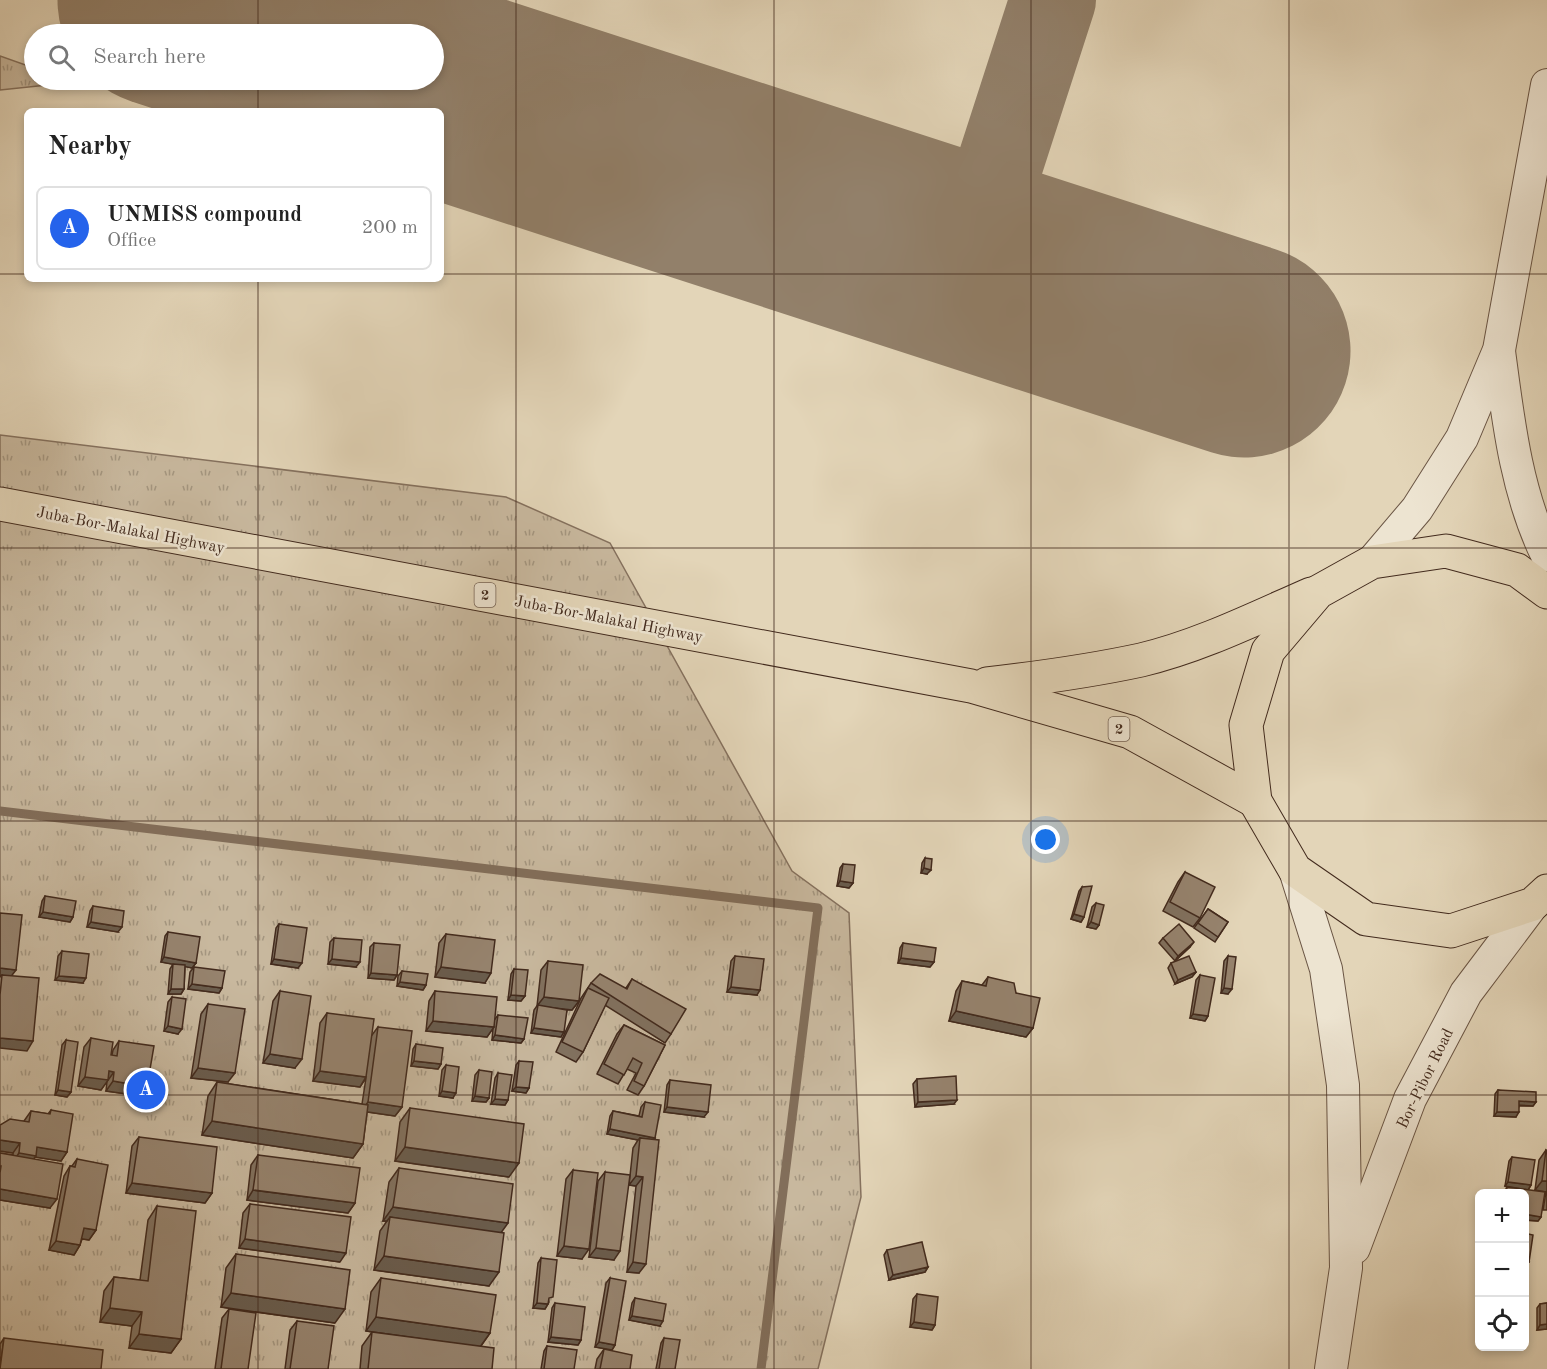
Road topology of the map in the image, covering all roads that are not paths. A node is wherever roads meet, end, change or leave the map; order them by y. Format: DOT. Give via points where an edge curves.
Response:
graph roads {
  1 [pos="1547,85"];
  2 [pos="1499,350"];
  3 [pos="0,504"];
  4 [pos="1547,555"];
  5 [pos="1372,562"];
  6 [pos="1318,592"];
  7 [pos="1547,592"];
  8 [pos="970,686"];
  9 [pos="1255,801"];
  10 [pos="1295,870"];
  11 [pos="1540,898"];
  12 [pos="1346,1268"];
  13 [pos="1331,1369"];
  1 -- 2 [label="street"];
  2 -- 4 [label="street" via="1511,439"];
  2 -- 5 [label="street" via="1462,438 1417,509"];
  3 -- 8 [label="main road, Juba-Bor-Malakal Highway / 2"];
  5 -- 6 [label="main road, Juba-Bor-Malakal Highway"];
  5 -- 7 [label="main road" via="1446,551 1517,570"];
  6 -- 8 [label="main road, Juba-Bor-Malakal Highway" via="1231,630 1142,659 1047,677"];
  6 -- 9 [label="main road" via="1268,651 1246,725"];
  8 -- 9 [label="main road, Juba-Bor-Malakal Highway / 2" via="1130,732"];
  9 -- 10 [label="main road"];
  10 -- 11 [label="main road" via="1366,919 1451,931"];
  10 -- 12 [label="street, Bor-Pibor Road" via="1326,969 1341,1074"];
  11 -- 12 [label="street, Bor-Pibor Road" via="1466,993 1410,1099"];
  12 -- 13 [label="street, Bor-Pibor Road"];
}
